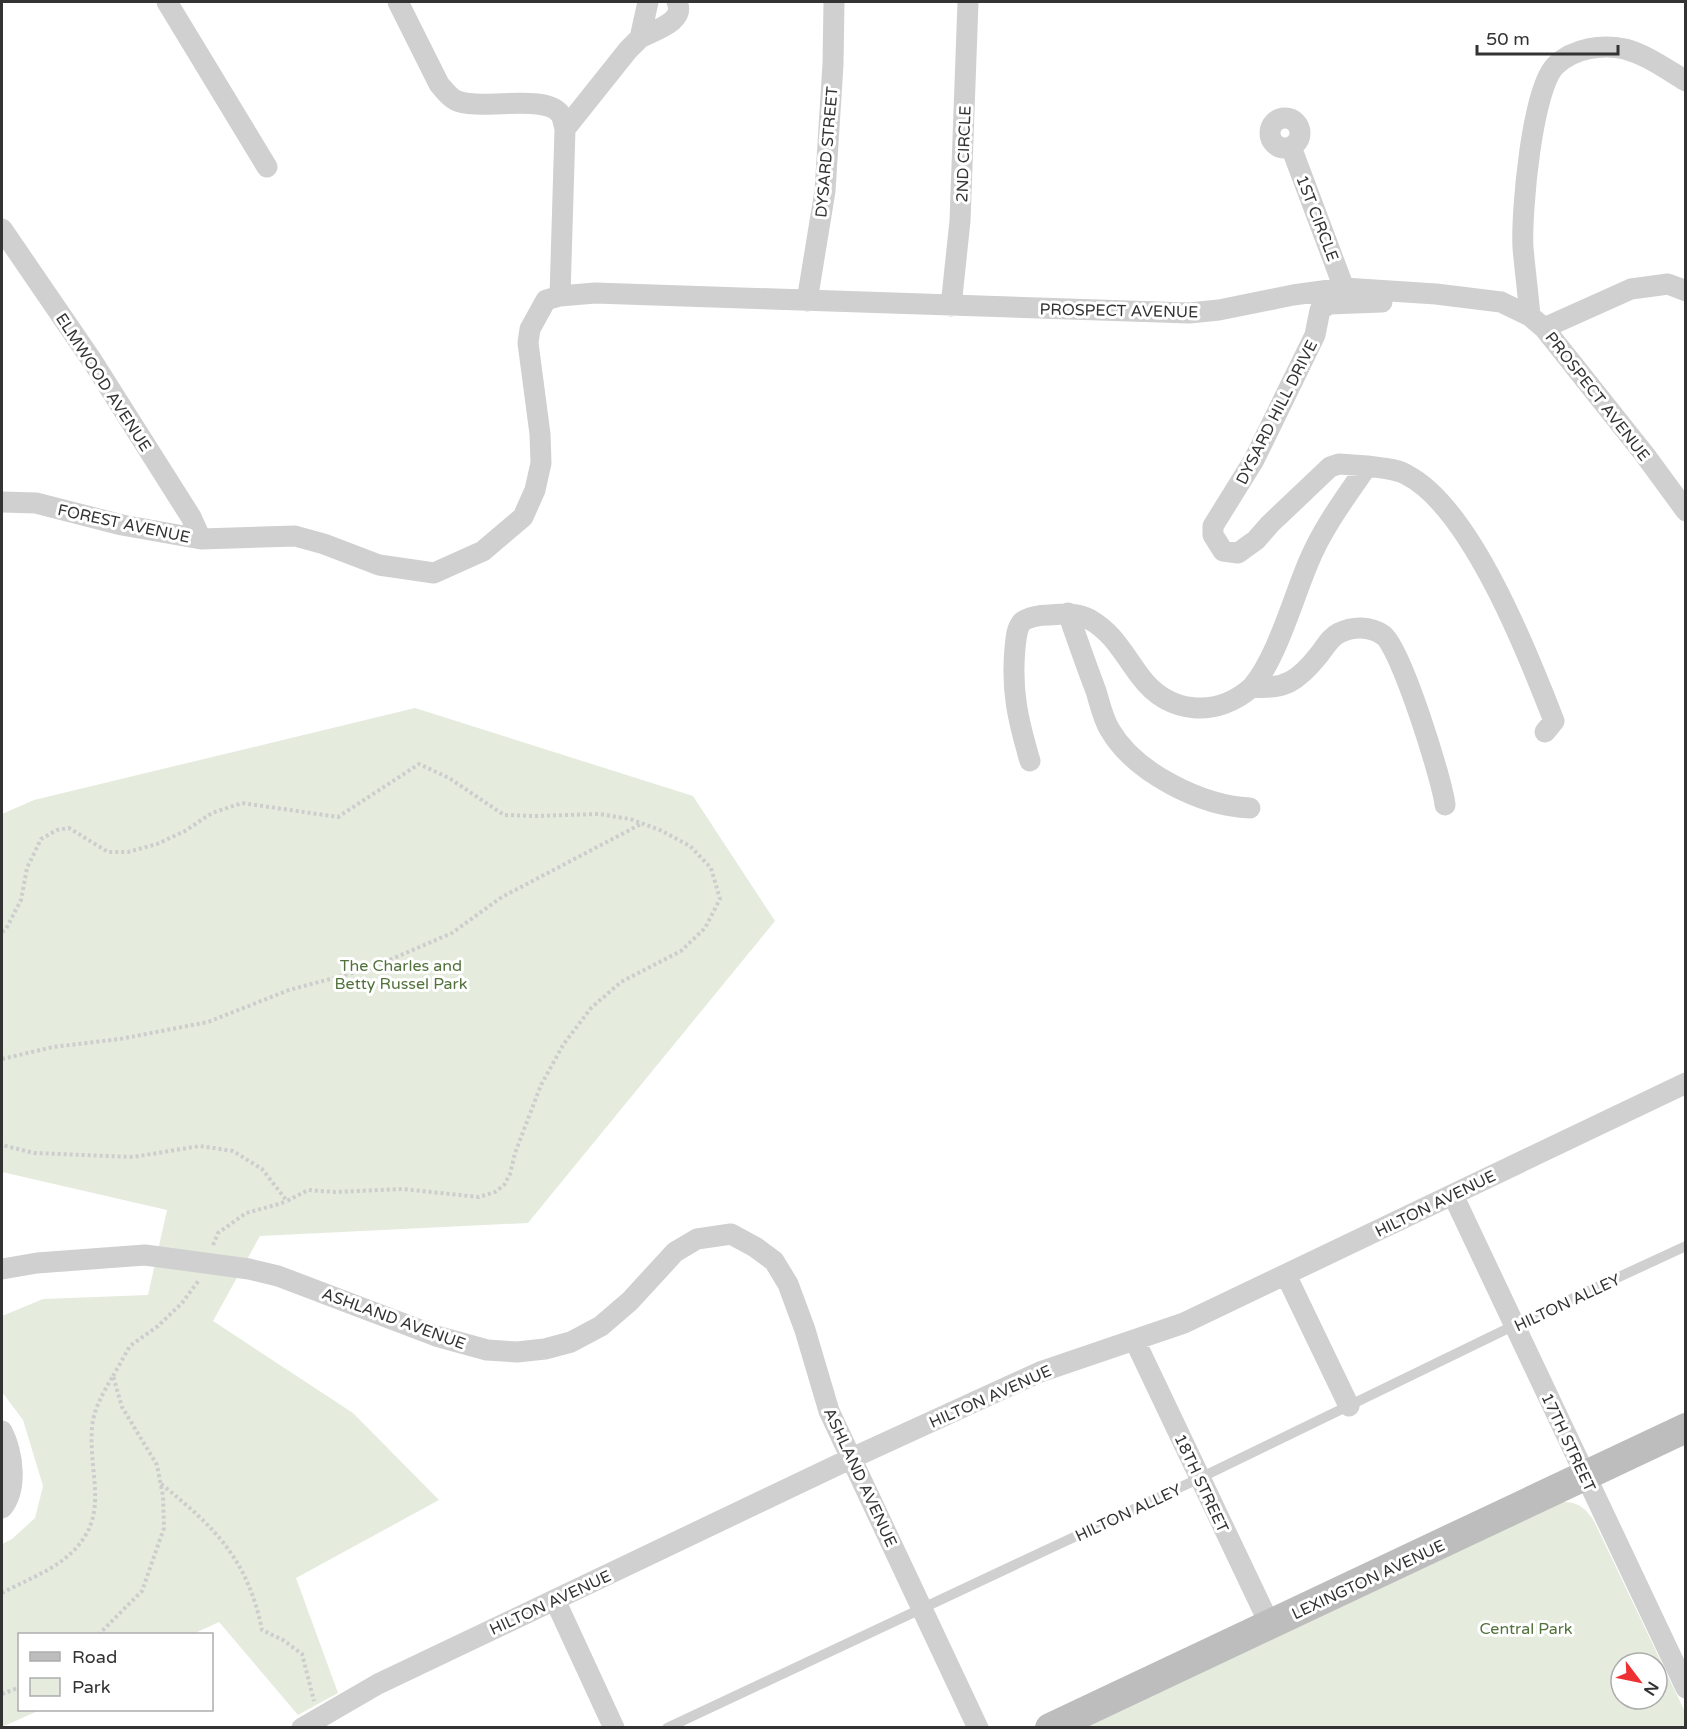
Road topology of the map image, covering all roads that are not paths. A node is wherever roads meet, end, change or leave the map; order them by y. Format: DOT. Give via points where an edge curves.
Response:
graph roads {
  1 [pos="168,2"];
  2 [pos="398,2"];
  3 [pos="648,2"];
  4 [pos="677,2"];
  5 [pos="834,2"];
  6 [pos="968,2"];
  7 [pos="640,38"];
  8 [pos="1686,81"];
  9 [pos="565,129"];
  10 [pos="1291,147"];
  11 [pos="267,167"];
  12 [pos="2,229"];
  13 [pos="1344,288"];
  14 [pos="1686,291"];
  15 [pos="1436,294"];
  16 [pos="560,296"];
  17 [pos="807,301"];
  18 [pos="951,306"];
  19 [pos="1537,322"];
  20 [pos="1367,466"];
  21 [pos="2,501"];
  22 [pos="1686,511"];
  23 [pos="201,539"];
  24 [pos="1068,613"];
  25 [pos="1252,687"];
  26 [pos="1545,732"];
  27 [pos="1030,761"];
  28 [pos="1445,805"];
  29 [pos="1250,808"];
  30 [pos="1686,1083"];
  31 [pos="1453,1195"];
  32 [pos="1686,1246"];
  33 [pos="2,1269"];
  34 [pos="1286,1275"];
  35 [pos="1515,1325"];
  36 [pos="1135,1341"];
  37 [pos="1349,1406"];
  38 [pos="1686,1428"];
  39 [pos="2,1431"];
  40 [pos="852,1458"];
  41 [pos="1585,1477"];
  42 [pos="1200,1478"];
  43 [pos="2,1508"];
  44 [pos="555,1600"];
  45 [pos="921,1608"];
  46 [pos="1270,1625"];
  47 [pos="1686,1688"];
  48 [pos="310,1722"];
  49 [pos="614,1728"];
  50 [pos="667,1728"];
  51 [pos="978,1728"];
  52 [pos="1050,1728"];
  1 -- 11 [label="street"];
  2 -- 9 [label="street" via="446,94 468,104 553,108"];
  3 -- 7 [label="street"];
  4 -- 7 [label="street" via="678,14 673,20"];
  5 -- 17 [label="street, DYSARD STREET" via="825,191"];
  6 -- 18 [label="street, 2ND CIRCLE" via="960,221"];
  7 -- 9 [label="street"];
  8 -- 19 [label="street" via="1641,54 1622,48 1597,47 1574,53 1554,66 1533,126 1523,247"];
  9 -- 16 [label="street"];
  10 -- 13 [label="street, 1ST CIRCLE"];
  12 -- 23 [label="street, ELMWOOD AVENUE" via="93,362"];
  13 -- 15 [label="street, PROSPECT AVENUE"];
  13 -- 18 [label="street, PROSPECT AVENUE" via="1189,313"];
  14 -- 19 [label="street" via="1668,284 1631,289"];
  15 -- 19 [label="street, PROSPECT AVENUE" via="1501,302"];
  15 -- 20 [label="street, DYSARD HILL DRIVE" via="1368,304 1329,304 1320,310 1315,335 1254,460 1213,526 1213,535 1223,551 1238,553 1330,467"];
  16 -- 17 [label="street, PROSPECT AVENUE" via="595,292"];
  16 -- 23 [label="street, FOREST AVENUE" via="546,300 530,329 528,342 540,434 541,463 535,490 523,518 483,551 434,573 379,565 295,537"];
  17 -- 18 [label="street, PROSPECT AVENUE"];
  19 -- 22 [label="street, PROSPECT AVENUE"];
  20 -- 25 [label="street" via="1310,558 1262,676"];
  20 -- 26 [label="street, DYSARD HILL DRIVE" via="1410,476 1444,505 1470,542 1502,600 1547,702 1554,721"];
  21 -- 23 [label="street, FOREST AVENUE" via="36,503 122,525"];
  24 -- 25 [label="street" via="1103,628 1122,648 1141,678 1158,694 1178,704 1199,710 1215,708 1231,703"];
  24 -- 27 [label="street" via="1026,620 1017,634 1013,675 1016,706"];
  24 -- 29 [label="street" via="1109,729 1125,751 1176,788 1233,807"];
  25 -- 28 [label="street" via="1271,689 1291,683 1339,633 1366,628 1383,635 1405,677"];
  30 -- 31 [label="street, HILTON AVENUE"];
  31 -- 34 [label="street, HILTON AVENUE"];
  31 -- 35 [label="street, 17TH STREET"];
  32 -- 35 [label="lane, HILTON ALLEY"];
  33 -- 40 [label="street, ASHLAND AVENUE" via="145,1255 249,1269 278,1276 436,1336 487,1350 517,1352 545,1350 571,1342 601,1326 675,1252 697,1239 731,1234 774,1261 788,1284 829,1411"];
  34 -- 36 [label="street, HILTON AVENUE" via="1184,1323"];
  34 -- 37 [label="street"];
  35 -- 37 [label="lane, HILTON ALLEY"];
  35 -- 41 [label="street, 17TH STREET"];
  36 -- 40 [label="street, HILTON AVENUE" via="1040,1371"];
  36 -- 42 [label="street, 18TH STREET"];
  37 -- 42 [label="lane, HILTON ALLEY"];
  38 -- 41 [label="street, LEXINGTON AVENUE"];
  39 -- 43 [label="street" via="13,1476 11,1493"];
  40 -- 44 [label="street, HILTON AVENUE"];
  40 -- 45 [label="street, ASHLAND AVENUE"];
  41 -- 46 [label="street, LEXINGTON AVENUE"];
  41 -- 47 [label="street, 17TH STREET"];
  42 -- 45 [label="lane, HILTON ALLEY"];
  42 -- 46 [label="street, 18TH STREET"];
  44 -- 48 [label="street, HILTON AVENUE" via="378,1684"];
  44 -- 49 [label="street"];
  45 -- 50 [label="lane, HILTON ALLEY"];
  45 -- 51 [label="street, ASHLAND AVENUE"];
  46 -- 52 [label="street, LEXINGTON AVENUE"];
}
